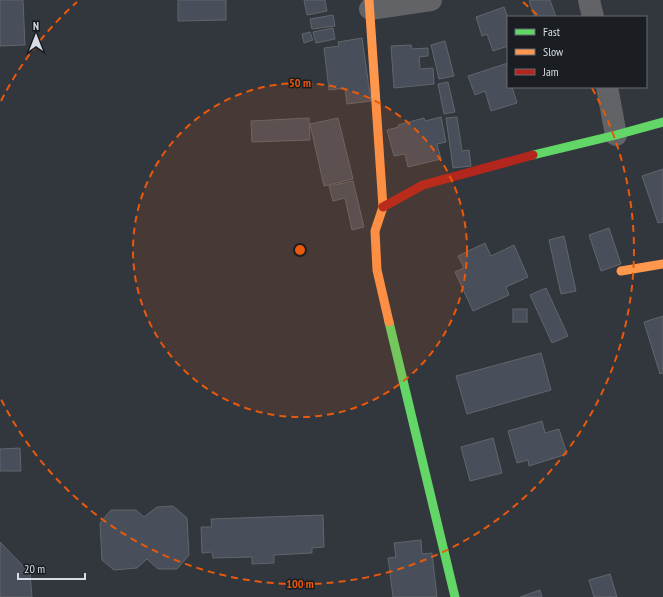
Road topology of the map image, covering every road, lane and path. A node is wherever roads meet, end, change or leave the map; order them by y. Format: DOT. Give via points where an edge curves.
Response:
graph roads {
  1 [pos="431,0"];
  2 [pos="589,0"];
  3 [pos="369,4"];
  4 [pos="593,16"];
  5 [pos="607,88"];
  6 [pos="663,122"];
  7 [pos="616,135"];
  8 [pos="383,207"];
  9 [pos="663,264"];
  10 [pos="621,271"];
  11 [pos="455,597"];
  1 -- 3 [label="street"];
  2 -- 4 [label="street"];
  3 -- 8 [label="street"];
  5 -- 7 [label="street"];
  6 -- 7 [label="street"];
  7 -- 8 [label="street" via="423,185"];
  8 -- 11 [label="street" via="375,231 377,270"];
  9 -- 10 [label="street"];
}
